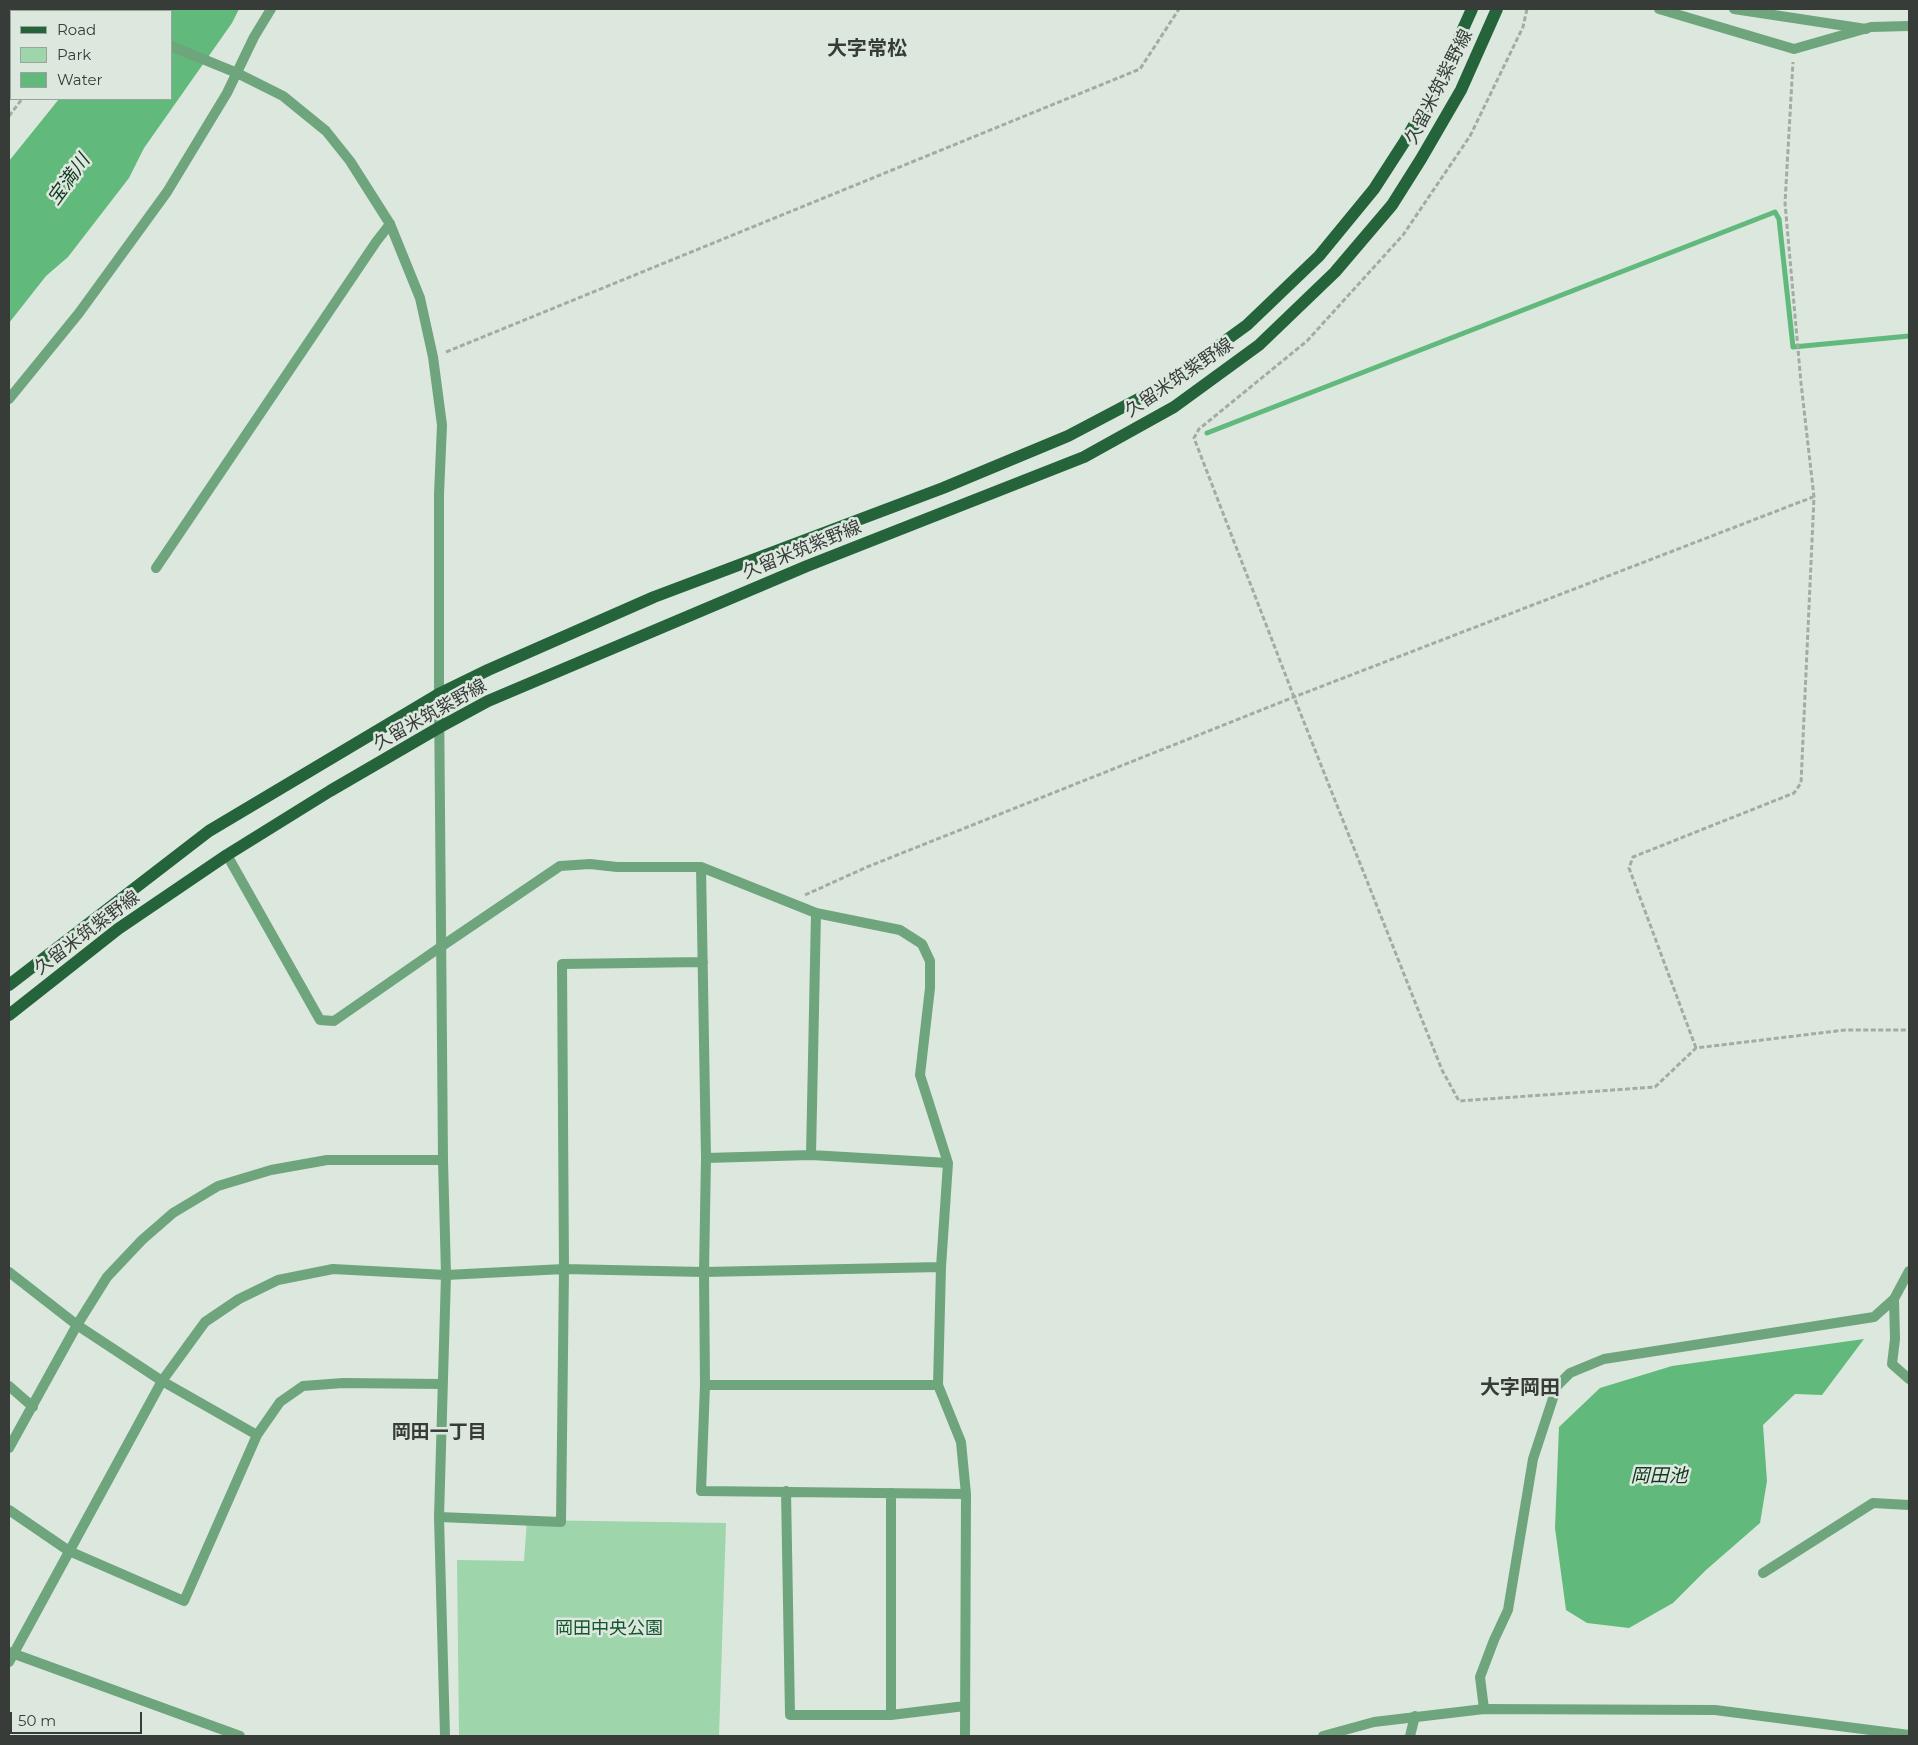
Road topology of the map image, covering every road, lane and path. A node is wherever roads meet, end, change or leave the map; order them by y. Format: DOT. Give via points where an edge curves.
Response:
graph roads {
  1 [pos="271,9"];
  2 [pos="1179,9"];
  3 [pos="1472,9"];
  4 [pos="1497,9"];
  5 [pos="1528,9"];
  6 [pos="1659,9"];
  7 [pos="1734,9"];
  8 [pos="1909,26"];
  9 [pos="1867,29"];
  10 [pos="172,46"];
  11 [pos="1794,49"];
  12 [pos="237,73"];
  13 [pos="21,100"];
  14 [pos="9,116"];
  15 [pos="390,224"];
  16 [pos="433,358"];
  17 [pos="9,399"];
  18 [pos="1814,497"];
  19 [pos="156,568"];
  20 [pos="439,694"];
  21 [pos="1294,697"];
  22 [pos="440,727"];
  23 [pos="226,855"];
  24 [pos="702,867"];
  25 [pos="788,902"];
  26 [pos="816,913"];
  27 [pos="442,946"];
  28 [pos="703,962"];
  29 [pos="9,985"];
  30 [pos="9,1015"];
  31 [pos="1909,1030"];
  32 [pos="1696,1048"];
  33 [pos="811,1155"];
  34 [pos="706,1158"];
  35 [pos="443,1160"];
  36 [pos="948,1163"];
  37 [pos="941,1267"];
  38 [pos="564,1269"];
  39 [pos="1909,1271"];
  40 [pos="9,1272"];
  41 [pos="704,1272"];
  42 [pos="446,1275"];
  43 [pos="1894,1299"];
  44 [pos="77,1325"];
  45 [pos="1909,1379"];
  46 [pos="162,1381"];
  47 [pos="442,1384"];
  48 [pos="706,1385"];
  49 [pos="938,1385"];
  50 [pos="9,1386"];
  51 [pos="32,1407"];
  52 [pos="257,1435"];
  53 [pos="9,1448"];
  54 [pos="786,1491"];
  55 [pos="890,1493"];
  56 [pos="966,1494"];
  57 [pos="1909,1505"];
  58 [pos="9,1510"];
  59 [pos="439,1517"];
  60 [pos="69,1552"];
  61 [pos="1763,1573"];
  62 [pos="10,1656"];
  63 [pos="966,1706"];
  64 [pos="1484,1709"];
  65 [pos="891,1715"];
  66 [pos="1415,1716"];
  67 [pos="1909,1735"];
  68 [pos="240,1736"];
  69 [pos="445,1736"];
  70 [pos="964,1736"];
  71 [pos="1323,1736"];
  72 [pos="1410,1736"];
  1 -- 12 [label="street"];
  2 -- 16 [label="path" via="1140,69"];
  3 -- 20 [label="main road, 久留米筑紫野線" via="1442,76 1374,189 1319,256 1247,325 1163,386 1068,436 943,488 654,598"];
  4 -- 22 [label="main road, 久留米筑紫野線" via="1461,90 1392,204 1335,272 1260,344 1174,407 1084,457 789,573 488,701"];
  5 -- 21 [label="path" via="1523,27 1470,136 1403,235 1307,341 1199,429 1194,438"];
  6 -- 11 [label="street"];
  7 -- 9 [label="street"];
  8 -- 9 [label="street"];
  9 -- 11 [label="street"];
  10 -- 12 [label="street"];
  11 -- 18 [label="path" via="1785,203"];
  12 -- 15 [label="street" via="283,96 326,131 350,161"];
  12 -- 17 [label="street" via="167,192 79,313"];
  13 -- 14 [label="path"];
  15 -- 16 [label="street" via="420,298"];
  15 -- 19 [label="street"];
  16 -- 20 [label="street" via="442,425"];
  18 -- 21 [label="path"];
  18 -- 32 [label="path" via="1801,783 1794,793 1633,857 1628,868"];
  20 -- 22 [label="street"];
  20 -- 29 [label="main road, 久留米筑紫野線" via="209,831"];
  21 -- 25 [label="path" via="866,867"];
  21 -- 32 [label="path" via="1442,1070 1459,1101 1654,1088"];
  22 -- 23 [label="main road, 久留米筑紫野線"];
  22 -- 27 [label="street"];
  23 -- 27 [label="street" via="320,1020 334,1021"];
  23 -- 30 [label="main road, 久留米筑紫野線" via="118,929"];
  24 -- 25 [label="street"];
  24 -- 27 [label="street" via="560,866"];
  24 -- 28 [label="street"];
  25 -- 26 [label="street"];
  26 -- 33 [label="street"];
  26 -- 36 [label="street" via="900,930 922,944 930,961 930,988 920,1075"];
  27 -- 35 [label="street"];
  28 -- 34 [label="street"];
  28 -- 38 [label="street" via="562,964"];
  31 -- 32 [label="path" via="1846,1030"];
  33 -- 34 [label="street"];
  33 -- 36 [label="street"];
  34 -- 41 [label="street"];
  35 -- 42 [label="street"];
  35 -- 44 [label="street" via="327,1160 271,1170 218,1186 174,1213 142,1240 107,1277"];
  36 -- 37 [label="street"];
  37 -- 41 [label="street"];
  37 -- 49 [label="street"];
  38 -- 41 [label="street"];
  38 -- 42 [label="street"];
  38 -- 59 [label="street" via="560,1522"];
  39 -- 43 [label="street"];
  40 -- 44 [label="street"];
  41 -- 48 [label="street"];
  42 -- 46 [label="street" via="333,1269 278,1280 239,1299 205,1322"];
  42 -- 47 [label="street"];
  43 -- 45 [label="street" via="1892,1364"];
  43 -- 64 [label="street" via="1874,1317 1604,1359 1570,1373 1557,1386 1533,1459 1508,1610 1480,1677"];
  44 -- 46 [label="street"];
  44 -- 51 [label="street"];
  46 -- 52 [label="street"];
  46 -- 60 [label="street"];
  47 -- 52 [label="street" via="343,1382 302,1386 280,1402"];
  47 -- 59 [label="street"];
  48 -- 49 [label="street"];
  48 -- 54 [label="street" via="701,1491"];
  49 -- 56 [label="street" via="961,1442"];
  50 -- 51 [label="street"];
  51 -- 53 [label="street"];
  52 -- 60 [label="street" via="184,1602"];
  54 -- 55 [label="street"];
  54 -- 65 [label="street" via="790,1715"];
  55 -- 56 [label="street"];
  55 -- 65 [label="street"];
  56 -- 63 [label="street"];
  57 -- 61 [label="street" via="1873,1503"];
  58 -- 60 [label="street"];
  59 -- 69 [label="street"];
  60 -- 62 [label="street"];
  62 -- 68 [label="street"];
  63 -- 65 [label="street"];
  63 -- 70 [label="street"];
  64 -- 66 [label="street"];
  64 -- 67 [label="street" via="1715,1710"];
  66 -- 71 [label="street" via="1374,1722"];
  66 -- 72 [label="street"];
}
